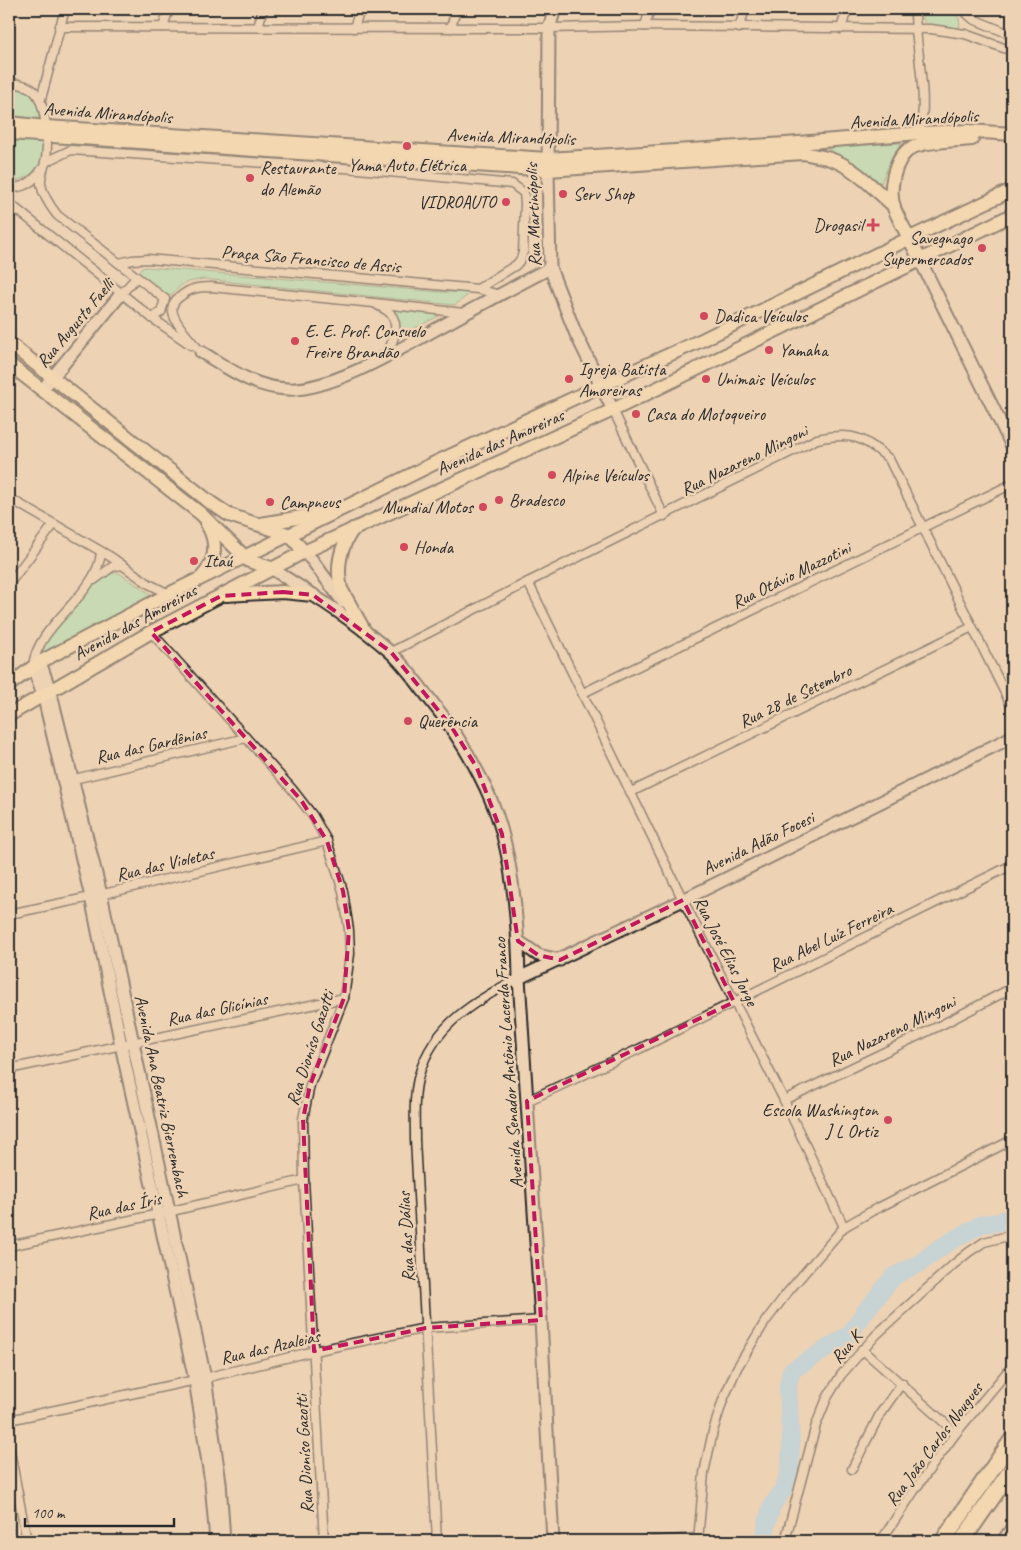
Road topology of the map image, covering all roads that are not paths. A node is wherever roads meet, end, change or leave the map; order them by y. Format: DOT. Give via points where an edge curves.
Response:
graph roads {
  1 [pos="64,9"];
  2 [pos="169,9"];
  3 [pos="263,9"];
  4 [pos="360,9"];
  5 [pos="456,9"];
  6 [pos="555,9"];
  7 [pos="650,9"];
  8 [pos="745,9"];
  9 [pos="846,9"];
  10 [pos="915,9"];
  11 [pos="962,9"];
  12 [pos="973,19"];
  13 [pos="645,26"];
  14 [pos="163,27"];
  15 [pos="59,28"];
  16 [pos="258,28"];
  17 [pos="354,28"];
  18 [pos="451,28"];
  19 [pos="549,28"];
  20 [pos="739,28"];
  21 [pos="841,29"];
  22 [pos="916,29"];
  23 [pos="965,34"];
  24 [pos="1012,34"];
  25 [pos="1012,51"];
  26 [pos="9,83"];
  27 [pos="41,99"];
  28 [pos="9,123"];
  29 [pos="46,132"];
  30 [pos="9,133"];
  31 [pos="918,133"];
  32 [pos="1012,134"];
  33 [pos="912,147"];
  34 [pos="548,164"];
  35 [pos="44,165"];
  36 [pos="9,188"];
  37 [pos="1012,190"];
  38 [pos="9,203"];
  39 [pos="894,206"];
  40 [pos="1012,215"];
  41 [pos="910,238"];
  42 [pos="920,260"];
  43 [pos="119,263"];
  44 [pos="550,268"];
  45 [pos="136,278"];
  46 [pos="478,289"];
  47 [pos="121,294"];
  48 [pos="500,295"];
  49 [pos="165,299"];
  50 [pos="374,303"];
  51 [pos="173,304"];
  52 [pos="466,313"];
  53 [pos="152,318"];
  54 [pos="9,343"];
  55 [pos="201,352"];
  56 [pos="382,359"];
  57 [pos="9,364"];
  58 [pos="52,378"];
  59 [pos="600,386"];
  60 [pos="42,390"];
  61 [pos="613,410"];
  62 [pos="1012,446"];
  63 [pos="1012,484"];
  64 [pos="9,498"];
  65 [pos="341,510"];
  66 [pos="201,514"];
  67 [pos="664,516"];
  68 [pos="54,524"];
  69 [pos="258,524"];
  70 [pos="924,527"];
  71 [pos="353,529"];
  72 [pos="290,535"];
  73 [pos="101,552"];
  74 [pos="304,552"];
  75 [pos="245,558"];
  76 [pos="121,565"];
  77 [pos="271,568"];
  78 [pos="200,579"];
  79 [pos="528,582"];
  80 [pos="9,584"];
  81 [pos="87,586"];
  82 [pos="169,594"];
  83 [pos="313,595"];
  84 [pos="221,596"];
  85 [pos="972,626"];
  86 [pos="364,630"];
  87 [pos="151,632"];
  88 [pos="391,652"];
  89 [pos="36,665"];
  90 [pos="9,685"];
  91 [pos="46,692"];
  92 [pos="583,694"];
  93 [pos="1012,707"];
  94 [pos="9,715"];
  95 [pos="1012,737"];
  96 [pos="246,738"];
  97 [pos="68,780"];
  98 [pos="632,792"];
  99 [pos="327,841"];
  100 [pos="1012,865"];
  101 [pos="96,896"];
  102 [pos="683,900"];
  103 [pos="9,914"];
  104 [pos="518,941"];
  105 [pos="560,960"];
  106 [pos="519,978"];
  107 [pos="1012,988"];
  108 [pos="344,998"];
  109 [pos="734,1002"];
  110 [pos="127,1043"];
  111 [pos="9,1069"];
  112 [pos="527,1100"];
  113 [pos="784,1100"];
  114 [pos="1012,1140"];
  115 [pos="304,1180"];
  116 [pos="164,1213"];
  117 [pos="844,1226"];
  118 [pos="1012,1235"];
  119 [pos="9,1246"];
  120 [pos="542,1320"];
  121 [pos="426,1328"];
  122 [pos="862,1349"];
  123 [pos="314,1352"];
  124 [pos="1012,1366"];
  125 [pos="200,1379"];
  126 [pos="902,1384"];
  127 [pos="9,1420"];
  128 [pos="956,1433"];
  129 [pos="1012,1440"];
  130 [pos="9,1446"];
  131 [pos="852,1469"];
  132 [pos="1012,1469"];
  133 [pos="1012,1528"];
  134 [pos="9,1536"];
  135 [pos="698,1540"];
  136 [pos="12,1541"];
  137 [pos="27,1541"];
  138 [pos="216,1541"];
  139 [pos="224,1541"];
  140 [pos="324,1541"];
  141 [pos="438,1541"];
  142 [pos="553,1541"];
  143 [pos="652,1541"];
  144 [pos="785,1541"];
  145 [pos="881,1541"];
  146 [pos="943,1541"];
  147 [pos="962,1541"];
  148 [pos="1003,1541"];
  1 -- 15 [label="street"];
  2 -- 14 [label="street"];
  3 -- 16 [label="street"];
  4 -- 17 [label="street"];
  5 -- 18 [label="street"];
  6 -- 19 [label="street, Rua Martinópolis"];
  7 -- 13 [label="street"];
  8 -- 20 [label="street"];
  9 -- 21 [label="street"];
  10 -- 22 [label="street"];
  11 -- 12 [label="street"];
  12 -- 23 [label="street"];
  12 -- 24 [label="street"];
  13 -- 19 [label="street"];
  13 -- 20 [label="street"];
  14 -- 15 [label="street"];
  14 -- 16 [label="street"];
  15 -- 27 [label="street"];
  16 -- 17 [label="street"];
  17 -- 18 [label="street"];
  18 -- 19 [label="street"];
  19 -- 34 [label="street, Rua Martinópolis"];
  20 -- 21 [label="street"];
  21 -- 22 [label="street"];
  22 -- 23 [label="street"];
  22 -- 31 [label="street" via="923,102 922,126"];
  23 -- 25 [label="street"];
  26 -- 27 [label="street" via="27,86"];
  27 -- 29 [label="street"];
  28 -- 29 [label="main road, Avenida Mirandópolis"];
  29 -- 30 [label="main road, Avenida Mirandópolis"];
  29 -- 34 [label="main road, Avenida Mirandópolis"];
  29 -- 35 [label="street"];
  31 -- 32 [label="main road, Avenida Mirandópolis" via="969,131"];
  31 -- 33 [label="street"];
  31 -- 34 [label="main road, Avenida Mirandópolis"];
  32 -- 33 [label="main road"];
  33 -- 39 [label="main road" via="899,160 894,176"];
  34 -- 39 [label="main road, Avenida Mirandópolis" via="803,153 843,164"];
  34 -- 44 [label="street, Rua Martinópolis"];
  35 -- 36 [label="street" via="31,182"];
  35 -- 43 [label="street" via="41,183 57,215"];
  35 -- 46 [label="street" via="71,150 81,150 512,184 524,193 523,252 516,265"];
  37 -- 41 [label="main road, Avenida das Amoreiras"];
  38 -- 47 [label="street"];
  39 -- 41 [label="main road"];
  40 -- 42 [label="main road, Avenida das Amoreiras"];
  41 -- 42 [label="main road"];
  41 -- 59 [label="main road, Avenida das Amoreiras"];
  42 -- 61 [label="main road, Avenida das Amoreiras"];
  42 -- 62 [label="street"];
  43 -- 45 [label="street"];
  43 -- 46 [label="street, Praça São Francisco de Assis" via="148,259"];
  44 -- 48 [label="street"];
  44 -- 59 [label="street, Rua Martinópolis"];
  45 -- 47 [label="street, Rua Augusto Faelli"];
  45 -- 49 [label="street"];
  46 -- 48 [label="street, Praça São Francisco de Assis"];
  47 -- 53 [label="street"];
  47 -- 58 [label="street, Rua Augusto Faelli"];
  48 -- 52 [label="street"];
  49 -- 51 [label="street"];
  49 -- 53 [label="street" via="161,312"];
  50 -- 51 [label="street, Praça São Francisco de Assis" via="202,287 185,292"];
  50 -- 52 [label="street, Praça São Francisco de Assis"];
  50 -- 56 [label="street" via="390,314 394,324 394,338"];
  51 -- 55 [label="street" via="176,321"];
  52 -- 56 [label="street"];
  53 -- 55 [label="street"];
  54 -- 58 [label="main road"];
  55 -- 56 [label="street" via="242,378 286,389 315,386"];
  57 -- 60 [label="main road"];
  58 -- 60 [label="street, Rua Augusto Faelli"];
  58 -- 69 [label="main road" via="211,503 229,515"];
  59 -- 61 [label="street, Rua Martinópolis"];
  59 -- 65 [label="main road, Avenida das Amoreiras"];
  60 -- 66 [label="main road"];
  61 -- 67 [label="street, Rua Martinópolis"];
  61 -- 71 [label="main road, Avenida das Amoreiras"];
  63 -- 70 [label="street, Rua Otávio Mazzotini"];
  64 -- 68 [label="street"];
  65 -- 69 [label="main road"];
  65 -- 72 [label="main road, Avenida das Amoreiras"];
  66 -- 75 [label="main road"];
  66 -- 78 [label="main road" via="215,541 211,564"];
  67 -- 70 [label="street, Rua Nazareno Mingoni" via="817,440 853,436 872,444 889,459"];
  67 -- 79 [label="street, Rua Nazareno Mingoni"];
  68 -- 73 [label="street"];
  68 -- 80 [label="street"];
  69 -- 72 [label="main road"];
  70 -- 85 [label="street, Rua Nazareno Mingoni"];
  70 -- 92 [label="street, Rua Otávio Mazzotini"];
  71 -- 74 [label="main road, Avenida das Amoreiras"];
  71 -- 86 [label="main road" via="342,548 340,582"];
  72 -- 74 [label="main road"];
  72 -- 75 [label="main road, Avenida das Amoreiras"];
  73 -- 76 [label="street"];
  73 -- 81 [label="street" via="97,570"];
  74 -- 77 [label="main road, Avenida das Amoreiras"];
  74 -- 86 [label="street, Avenida Senador Antônio Lacerda Franco"];
  75 -- 77 [label="main road"];
  75 -- 78 [label="main road, Avenida das Amoreiras"];
  76 -- 81 [label="street" via="102,573"];
  76 -- 82 [label="street"];
  77 -- 83 [label="street, Avenida Senador Antônio Lacerda Franco"];
  77 -- 84 [label="main road, Avenida das Amoreiras"];
  78 -- 82 [label="main road, Avenida das Amoreiras"];
  79 -- 88 [label="street, Rua Nazareno Mingoni"];
  79 -- 92 [label="street, Rua José Elias Jorge"];
  81 -- 89 [label="street" via="44,639 37,652"];
  82 -- 89 [label="main road, Avenida das Amoreiras"];
  83 -- 84 [label="main road" via="274,592"];
  83 -- 86 [label="street, Avenida Senador Antônio Lacerda Franco"];
  84 -- 87 [label="main road, Avenida das Amoreiras"];
  85 -- 93 [label="street, Rua Nazareno Mingoni"];
  85 -- 98 [label="street, Rua 28 de Setembro"];
  86 -- 88 [label="street, Avenida Senador Antônio Lacerda Franco"];
  87 -- 91 [label="main road, Avenida das Amoreiras"];
  87 -- 96 [label="street, Rua Dioníso Gazotti"];
  88 -- 104 [label="street, Avenida Senador Antônio Lacerda Franco" via="451,726 477,768 492,802 509,869"];
  89 -- 90 [label="main road, Avenida das Amoreiras"];
  89 -- 91 [label="street, Avenida Ana Beatriz Bierrembach"];
  91 -- 94 [label="main road, Avenida das Amoreiras"];
  91 -- 97 [label="street, Avenida Ana Beatriz Bierrembach"];
  92 -- 98 [label="street, Rua José Elias Jorge"];
  95 -- 102 [label="street, Avenida Adão Focesi"];
  96 -- 97 [label="street, Rua das Gardênias"];
  96 -- 99 [label="street, Rua Dioníso Gazotti" via="301,800"];
  97 -- 101 [label="street, Avenida Ana Beatriz Bierrembach"];
  98 -- 102 [label="street, Rua José Elias Jorge"];
  99 -- 101 [label="street, Rua das Violetas"];
  99 -- 108 [label="street, Rua Dioníso Gazotti" via="343,891 349,930 350,954"];
  100 -- 109 [label="street, Rua Abel Luíz Ferreira"];
  101 -- 103 [label="street, Rua das Violetas"];
  101 -- 110 [label="street, Avenida Ana Beatriz Bierrembach"];
  102 -- 105 [label="street, Avenida Adão Focesi"];
  102 -- 109 [label="street, Rua José Elias Jorge"];
  104 -- 105 [label="street" via="538,955"];
  104 -- 106 [label="street, Avenida Senador Antônio Lacerda Franco"];
  105 -- 106 [label="street, Avenida Adão Focesi"];
  106 -- 112 [label="street, Avenida Senador Antônio Lacerda Franco"];
  106 -- 121 [label="street, Rua das Dálias" via="458,1015 436,1041 419,1075 415,1140"];
  107 -- 113 [label="street, Rua Nazareno Mingoni"];
  108 -- 110 [label="street, Rua das Glicínias"];
  108 -- 115 [label="street, Rua Dioníso Gazotti" via="304,1108"];
  109 -- 112 [label="street, Rua Abel Luíz Ferreira"];
  109 -- 113 [label="street, Rua José Elias Jorge"];
  110 -- 111 [label="street, Rua das Glicínias"];
  110 -- 116 [label="street, Avenida Ana Beatriz Bierrembach"];
  112 -- 120 [label="street, Avenida Senador Antônio Lacerda Franco"];
  113 -- 117 [label="street, Rua José Elias Jorge"];
  114 -- 117 [label="street"];
  115 -- 116 [label="street, Rua das Íris"];
  115 -- 123 [label="street, Rua Dioníso Gazotti"];
  116 -- 119 [label="street, Rua das Íris"];
  116 -- 125 [label="street, Avenida Ana Beatriz Bierrembach"];
  117 -- 135 [label="street" via="765,1322 734,1376 715,1423 706,1465"];
  118 -- 122 [label="street, Rua K" via="984,1242 969,1252"];
  120 -- 121 [label="street, Rua das Azaleias"];
  120 -- 142 [label="street, Avenida Senador Antônio Lacerda Franco"];
  121 -- 123 [label="street, Rua das Azaleias"];
  121 -- 141 [label="street, Rua das Dálias"];
  122 -- 126 [label="street"];
  122 -- 144 [label="street, Rua K" via="827,1398 816,1425"];
  123 -- 125 [label="street, Rua das Azaleias"];
  123 -- 140 [label="street, Rua Dioníso Gazotti"];
  124 -- 128 [label="street, Rua João Carlos Nougues"];
  125 -- 127 [label="street, Rua das Azaleias"];
  125 -- 138 [label="street, Avenida Ana Beatriz Bierrembach"];
  125 -- 139 [label="street, Avenida Ana Beatriz Bierrembach" via="220,1482"];
  126 -- 128 [label="street"];
  126 -- 131 [label="street" via="880,1414"];
  128 -- 145 [label="street, Rua João Carlos Nougues"];
  129 -- 146 [label="highway"];
  130 -- 137 [label="street"];
  132 -- 147 [label="highway"];
  133 -- 148 [label="street"];
  134 -- 136 [label="street"];
  135 -- 143 [label="street"];
}
